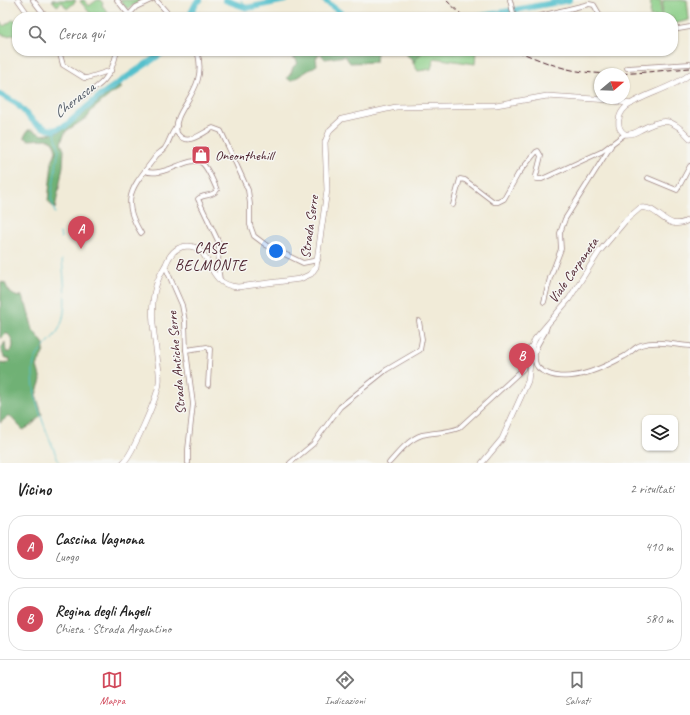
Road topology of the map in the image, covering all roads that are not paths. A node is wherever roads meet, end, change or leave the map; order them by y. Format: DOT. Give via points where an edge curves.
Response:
graph roads {
  1 [pos="18,0"];
  2 [pos="33,0"];
  3 [pos="117,0"];
  4 [pos="150,0"];
  5 [pos="158,1"];
  6 [pos="510,1"];
  7 [pos="560,10"];
  8 [pos="26,12"];
  9 [pos="42,12"];
  10 [pos="125,12"];
  11 [pos="132,12"];
  12 [pos="167,12"];
  13 [pos="513,12"];
  14 [pos="553,12"];
  15 [pos="598,12"];
  16 [pos="690,27"];
  17 [pos="678,29"];
  18 [pos="60,56"];
  19 [pos="116,56"];
  20 [pos="198,56"];
  21 [pos="690,64"];
  22 [pos="627,68"];
  23 [pos="112,70"];
  24 [pos="689,76"];
  25 [pos="79,99"];
  26 [pos="631,104"];
  27 [pos="177,126"];
  28 [pos="626,134"];
  29 [pos="690,138"];
  30 [pos="612,145"];
  31 [pos="690,166"];
  32 [pos="145,171"];
  33 [pos="648,178"];
  34 [pos="453,205"];
  35 [pos="690,219"];
  36 [pos="141,233"];
  37 [pos="318,260"];
  38 [pos="165,266"];
  39 [pos="220,282"];
  40 [pos="544,302"];
  41 [pos="419,321"];
  42 [pos="547,324"];
  43 [pos="532,346"];
  44 [pos="690,346"];
  45 [pos="186,350"];
  46 [pos="208,385"];
  47 [pos="123,463"];
  48 [pos="188,463"];
  49 [pos="290,463"];
  50 [pos="389,463"];
  51 [pos="482,463"];
  1 -- 8 [label="street"];
  2 -- 9 [label="street"];
  3 -- 10 [label="street"];
  4 -- 5 [label="street"];
  4 -- 11 [label="street"];
  5 -- 12 [label="street"];
  6 -- 13 [label="street"];
  7 -- 14 [label="street"];
  7 -- 15 [label="street" via="592,4"];
  16 -- 17 [label="street"];
  18 -- 23 [label="street" via="63,65 84,78"];
  19 -- 23 [label="street"];
  20 -- 27 [label="street" via="199,80"];
  21 -- 22 [label="street"];
  23 -- 25 [label="street" via="98,87"];
  24 -- 26 [label="main road"];
  26 -- 28 [label="main road" via="623,110 619,119 620,128"];
  26 -- 37 [label="main road, Strada Serre" via="547,96 496,105 396,107 342,118 332,126 325,142 326,190"];
  27 -- 32 [label="street" via="165,148"];
  27 -- 37 [label="street" via="177,133 185,140 213,128 221,131 248,190 250,225 258,239 303,263"];
  28 -- 29 [label="main road" via="666,120 676,124"];
  28 -- 30 [label="street"];
  30 -- 34 [label="street" via="540,180 536,174 541,156 538,151 518,174 504,199 498,202 494,202 460,179"];
  30 -- 40 [label="street" via="565,219 560,233 561,249 548,282"];
  31 -- 33 [label="street" via="677,190"];
  32 -- 36 [label="street" via="133,187 130,200 136,225"];
  32 -- 39 [label="street" via="160,173 197,161 204,165 217,191 198,200 219,244"];
  35 -- 42 [label="main road, Viale Carpaneta" via="679,224 672,223 649,208 637,209 599,252 569,299"];
  37 -- 39 [label="main road, Strada Serre" via="313,272 300,279 238,287 230,287"];
  38 -- 39 [label="main road" via="171,253 176,249 182,246 195,248 205,256"];
  38 -- 45 [label="street, Strada Antiche Serre" via="182,305"];
  38 -- 47 [label="main road" via="156,286 152,316 158,393 130,454"];
  41 -- 49 [label="street" via="422,339 420,350 382,373 340,407 313,444"];
  42 -- 43 [label="main road, Viale Carpaneta"];
  42 -- 44 [label="street" via="547,329 536,345 535,362 539,370 550,375 589,373 624,357 642,345 659,343"];
  43 -- 50 [label="street" via="529,348 523,369 459,428 451,432 421,436 402,448"];
  43 -- 51 [label="main road, Viale Carpaneta" via="528,381 502,439"];
  45 -- 46 [label="street" via="207,347 210,349"];
  45 -- 48 [label="street, Strada Antiche Serre" via="192,404"];
}
